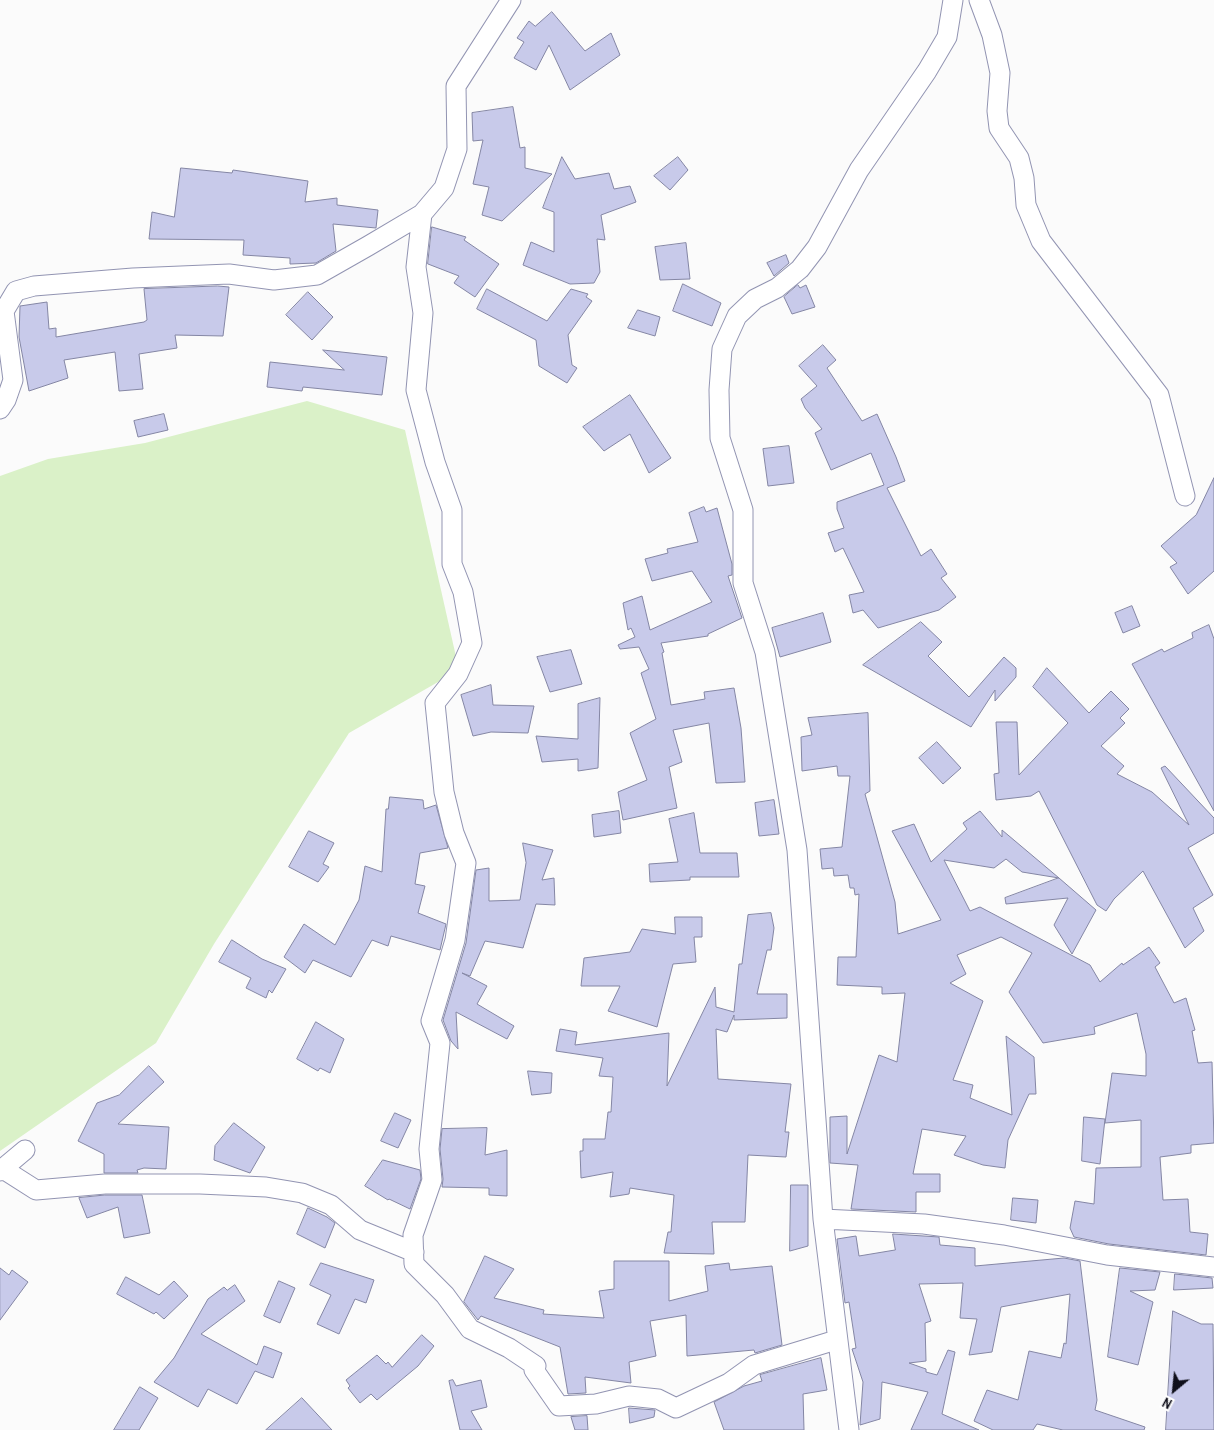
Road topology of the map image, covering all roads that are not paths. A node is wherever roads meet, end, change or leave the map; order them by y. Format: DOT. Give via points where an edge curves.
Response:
graph roads {
  1 [pos="511,0"];
  2 [pos="952,0"];
  3 [pos="979,0"];
  4 [pos="422,214"];
  5 [pos="0,409"];
  6 [pos="1185,496"];
  7 [pos="25,1150"];
  8 [pos="1,1170"];
  9 [pos="823,1219"];
  10 [pos="414,1252"];
  11 [pos="1214,1267"];
  12 [pos="836,1340"];
  13 [pos="849,1430"];
  1 -- 4 [label="street" via="456,86 457,149 444,188"];
  2 -- 9 [label="street" via="947,37 859,170 817,247 800,269 777,288 755,299 737,316 722,349 720,438 743,510 743,583 765,652 797,850"];
  3 -- 6 [label="street" via="992,35 1000,73 997,111 1000,128 1019,158 1026,205 1041,241 1159,395"];
  4 -- 5 [label="street" via="317,275 274,280 229,274 134,278 34,286 16,291 4,312 12,380"];
  4 -- 10 [label="street" via="416,267 422,313 416,390 452,510 452,564 463,592 472,642 458,674 435,703 444,792 454,833 466,863 455,940 431,1021 440,1043 429,1150 432,1180 413,1235"];
  7 -- 8 [label="street"];
  8 -- 10 [label="street" via="36,1190 105,1184 200,1184 266,1187 302,1193 331,1205 360,1230"];
  9 -- 11 [label="street" via="924,1224 1004,1235 1107,1256"];
  9 -- 12 [label="street"];
  10 -- 12 [label="street" via="414,1264 445,1294 470,1329 536,1366 534,1370 559,1406 596,1404 629,1396 658,1400 676,1408 729,1383 754,1365"];
  12 -- 13 [label="street"];
}
